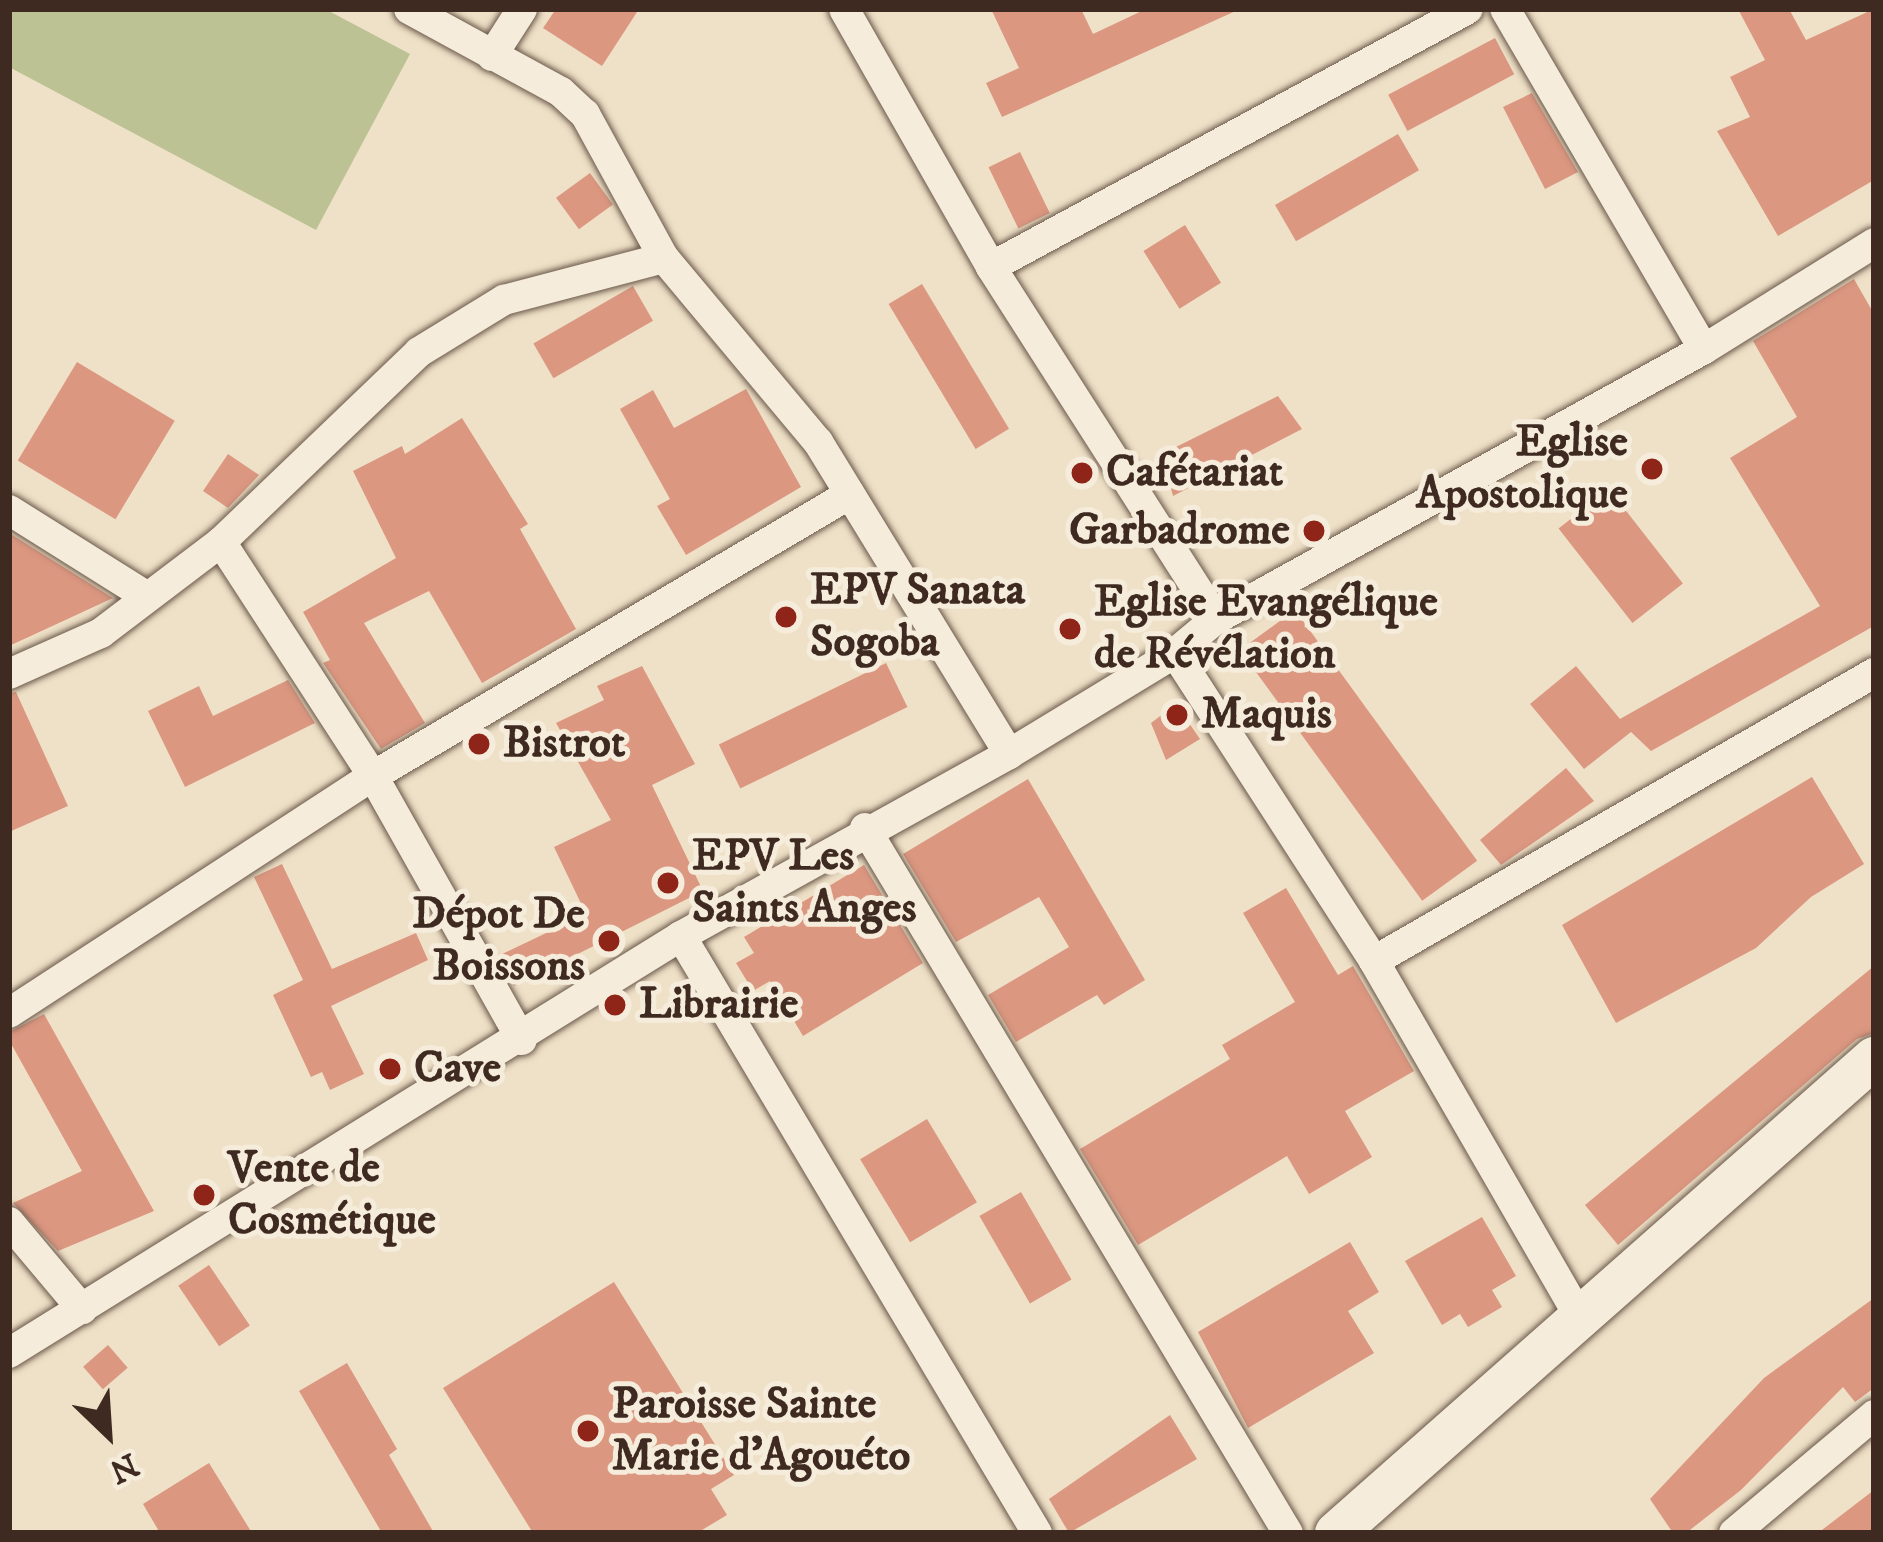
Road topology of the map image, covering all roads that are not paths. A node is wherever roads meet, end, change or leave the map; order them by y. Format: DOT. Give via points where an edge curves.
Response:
graph roads {
  1 [pos="409,9"];
  2 [pos="522,9"];
  3 [pos="844,9"];
  4 [pos="1468,9"];
  5 [pos="1505,9"];
  6 [pos="492,56"];
  7 [pos="1874,243"];
  8 [pos="664,258"];
  9 [pos="992,267"];
  10 [pos="1705,349"];
  11 [pos="850,494"];
  12 [pos="9,510"];
  13 [pos="221,542"];
  14 [pos="143,594"];
  15 [pos="1216,619"];
  16 [pos="1175,653"];
  17 [pos="9,674"];
  18 [pos="1874,674"];
  19 [pos="1009,754"];
  20 [pos="373,776"];
  21 [pos="866,828"];
  22 [pos="681,936"];
  23 [pos="1374,961"];
  24 [pos="9,1013"];
  25 [pos="522,1040"];
  26 [pos="1874,1058"];
  27 [pos="9,1222"];
  28 [pos="82,1309"];
  29 [pos="1577,1312"];
  30 [pos="9,1353"];
  31 [pos="1874,1415"];
  32 [pos="1037,1533"];
  33 [pos="1288,1533"];
  34 [pos="1336,1533"];
  35 [pos="1734,1533"];
  1 -- 6 [label="street"];
  2 -- 6 [label="street"];
  3 -- 9 [label="street"];
  4 -- 9 [label="street"];
  5 -- 10 [label="street"];
  6 -- 8 [label="street" via="585,114"];
  7 -- 10 [label="street"];
  8 -- 11 [label="street" via="786,397"];
  8 -- 13 [label="street" via="504,300 419,352"];
  9 -- 15 [label="street"];
  10 -- 15 [label="street"];
  11 -- 19 [label="street"];
  11 -- 20 [label="street"];
  12 -- 14 [label="street"];
  13 -- 14 [label="street"];
  13 -- 20 [label="street"];
  14 -- 17 [label="street" via="101,633"];
  15 -- 16 [label="street"];
  16 -- 19 [label="street"];
  16 -- 23 [label="street"];
  18 -- 23 [label="street"];
  19 -- 21 [label="street"];
  20 -- 24 [label="street"];
  20 -- 25 [label="street"];
  21 -- 22 [label="street"];
  21 -- 33 [label="street"];
  22 -- 25 [label="street"];
  22 -- 32 [label="street"];
  23 -- 29 [label="street"];
  25 -- 28 [label="street"];
  26 -- 29 [label="street"];
  27 -- 28 [label="street"];
  28 -- 30 [label="street"];
  29 -- 34 [label="street"];
  31 -- 35 [label="street"];
}
